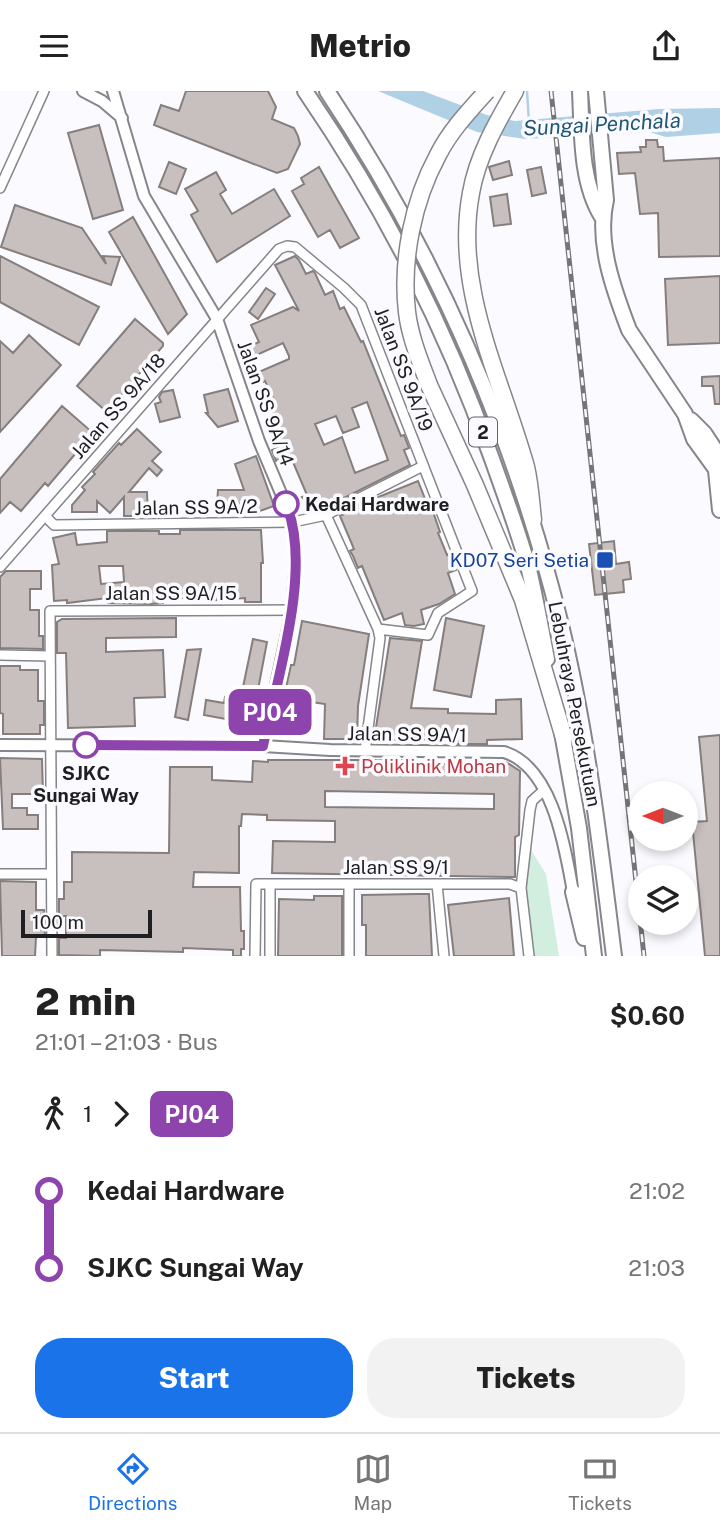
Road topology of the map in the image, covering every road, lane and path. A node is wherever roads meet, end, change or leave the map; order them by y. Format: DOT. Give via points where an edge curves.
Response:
graph roads {
  1 [pos="44,91"];
  2 [pos="83,91"];
  3 [pos="113,91"];
  4 [pos="122,91"];
  5 [pos="305,91"];
  6 [pos="327,91"];
  7 [pos="487,91"];
  8 [pos="515,91"];
  9 [pos="580,91"];
  10 [pos="596,91"];
  11 [pos="118,106"];
  12 [pos="122,118"];
  13 [pos="0,188"];
  14 [pos="602,217"];
  15 [pos="217,319"];
  16 [pos="423,466"];
  17 [pos="719,467"];
  18 [pos="720,510"];
  19 [pos="326,515"];
  20 [pos="45,516"];
  21 [pos="533,520"];
  22 [pos="293,521"];
  23 [pos="0,567"];
  24 [pos="292,610"];
  25 [pos="378,629"];
  26 [pos="0,655"];
  27 [pos="50,656"];
  28 [pos="564,738"];
  29 [pos="0,745"];
  30 [pos="51,745"];
  31 [pos="263,746"];
  32 [pos="365,751"];
  33 [pos="543,791"];
  34 [pos="0,874"];
  35 [pos="51,874"];
  36 [pos="270,884"];
  37 [pos="349,884"];
  38 [pos="437,884"];
  39 [pos="522,888"];
  40 [pos="573,892"];
  41 [pos="52,956"];
  42 [pos="255,956"];
  43 [pos="270,956"];
  44 [pos="349,956"];
  45 [pos="444,956"];
  46 [pos="528,956"];
  47 [pos="589,956"];
  48 [pos="594,956"];
  49 [pos="614,956"];
  1 -- 13 [label="street"];
  2 -- 12 [label="street"];
  3 -- 11 [label="street, Jalan SS 9A/14"];
  4 -- 11 [label="street"];
  5 -- 28 [label="main road, Lebuhraya Persekutuan / 2" via="389,223 470,395 528,569"];
  6 -- 21 [label="main road, Lebuhraya Persekutuan / 2" via="359,139 439,284 508,444"];
  7 -- 28 [label="highway, bridge" via="438,154 417,204 407,274 407,313 429,385 523,600"];
  8 -- 21 [label="highway" via="496,123 471,191 468,273 527,470"];
  9 -- 14 [label="main road" via="591,201"];
  10 -- 14 [label="main road" via="606,200"];
  11 -- 12 [label="street, Jalan SS 9A/14"];
  12 -- 15 [label="street, Jalan SS 9A/14" via="144,196"];
  14 -- 17 [label="main road" via="608,266 629,330 685,414 694,439"];
  15 -- 16 [label="street, Jalan SS 9A/19" via="279,249 295,247 360,305"];
  15 -- 20 [label="street, Jalan SS 9A/18"];
  15 -- 22 [label="street, Jalan SS 9A/14" via="259,441"];
  16 -- 19 [label="street, Jalan SS 9A/2"];
  16 -- 25 [label="street, Jalan SS 9A/19" via="472,591 438,613 428,635"];
  17 -- 18 [label="main road"];
  19 -- 22 [label="street, Jalan SS 9A/2"];
  19 -- 25 [label="street"];
  20 -- 22 [label="street, Jalan SS 9A/2" via="54,525"];
  20 -- 23 [label="street, Jalan SS 9A/18"];
  21 -- 49 [label="main road, Lebuhraya Persekutuan / 2" via="577,700"];
  22 -- 24 [label="street, Jalan SS 9A/14"];
  24 -- 27 [label="street, Jalan SS 9A/15" via="50,611"];
  24 -- 31 [label="street, Jalan SS 9A/14"];
  25 -- 32 [label="street"];
  26 -- 27 [label="street"];
  27 -- 30 [label="street"];
  28 -- 48 [label="main road, Lebuhraya Persekutuan / 2"];
  29 -- 30 [label="street, Jalan SS 9A/1"];
  30 -- 31 [label="street, Jalan SS 9A/1"];
  30 -- 35 [label="street"];
  31 -- 32 [label="street, Jalan SS 9A/1"];
  32 -- 33 [label="street, Jalan SS 9A/1" via="504,752 527,764"];
  33 -- 39 [label="street" via="530,810"];
  33 -- 40 [label="street" via="558,823"];
  34 -- 35 [label="street"];
  35 -- 41 [label="street"];
  36 -- 37 [label="street, Jalan SS 9/1"];
  36 -- 42 [label="street" via="256,884"];
  36 -- 43 [label="street"];
  37 -- 38 [label="street, Jalan SS 9/1"];
  37 -- 44 [label="street"];
  38 -- 39 [label="street, Jalan SS 9/1"];
  38 -- 45 [label="street"];
  39 -- 46 [label="street"];
  40 -- 47 [label="main road"];
}
